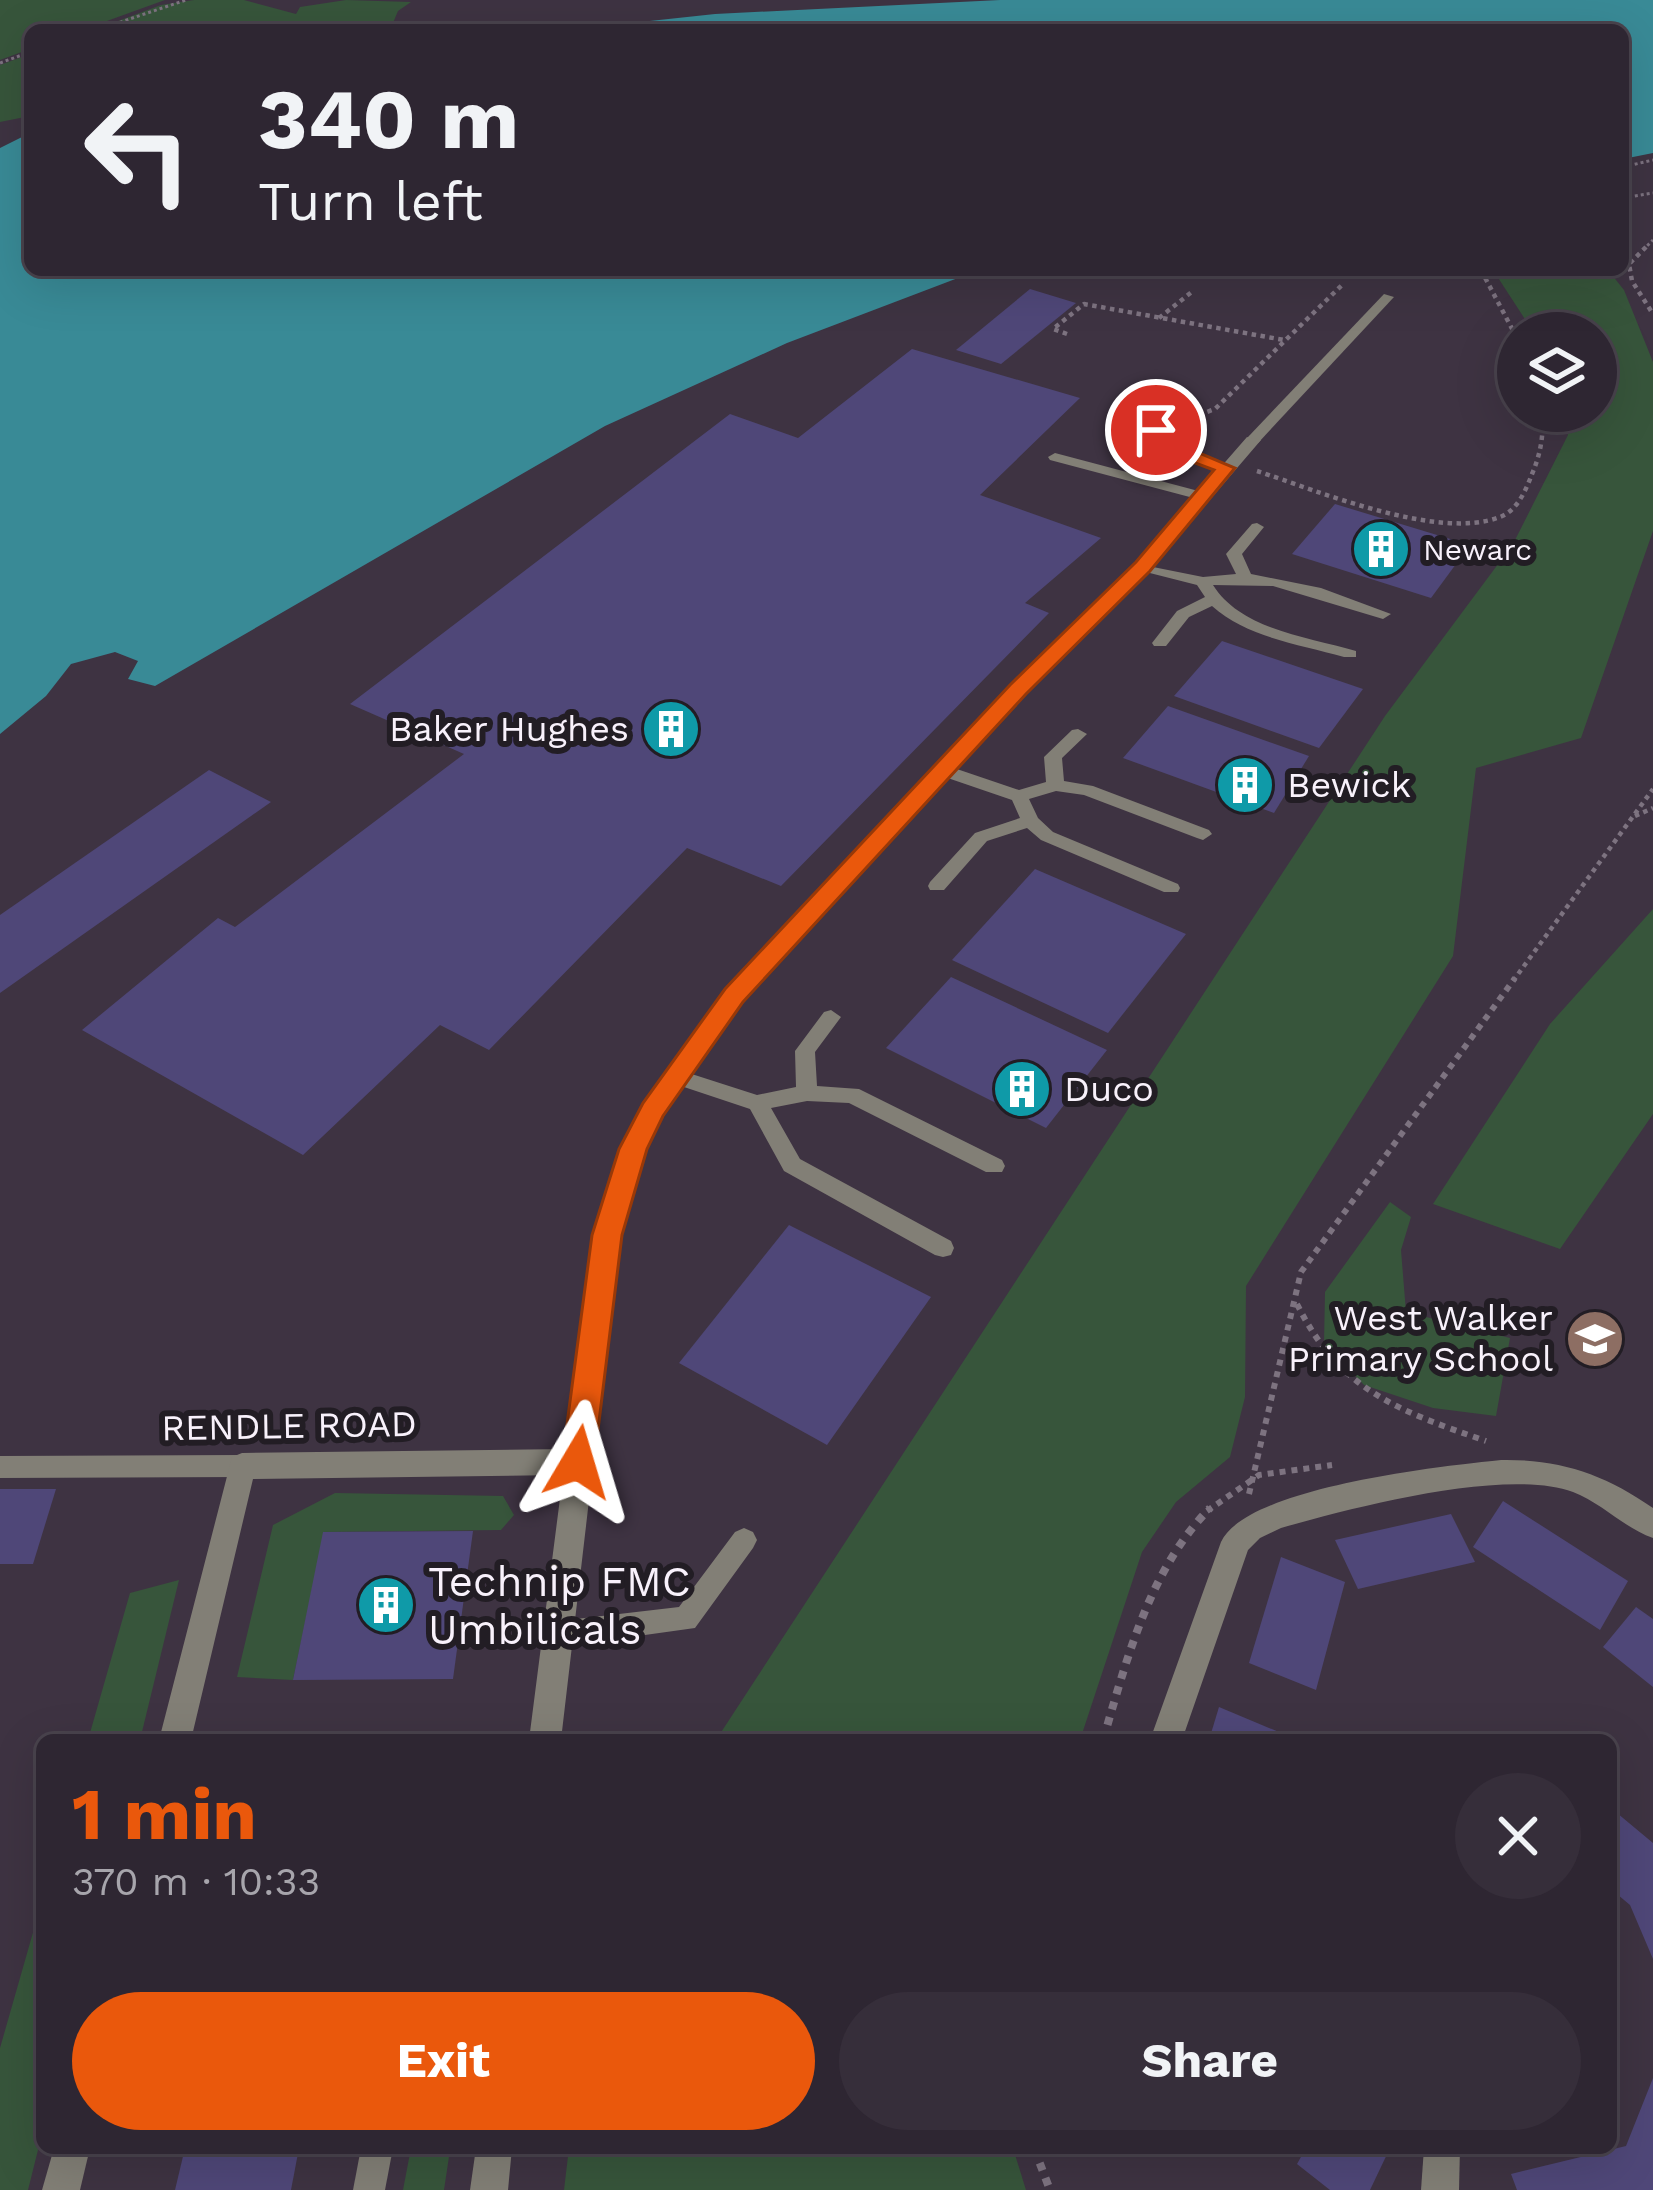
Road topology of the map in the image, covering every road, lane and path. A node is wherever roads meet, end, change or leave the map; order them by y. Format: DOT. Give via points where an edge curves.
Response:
graph roads {
  1 [pos="186,0"];
  2 [pos="115,24"];
  3 [pos="1653,240"];
  4 [pos="1484,276"];
  5 [pos="1342,285"];
  6 [pos="1192,291"];
  7 [pos="1388,297"];
  8 [pos="1503,312"];
  9 [pos="1653,314"];
  10 [pos="1160,318"];
  11 [pos="1067,334"];
  12 [pos="1284,340"];
  13 [pos="1156,402"];
  14 [pos="1153,423"];
  15 [pos="1545,432"];
  16 [pos="1253,440"];
  17 [pos="1055,457"];
  18 [pos="1228,465"];
  19 [pos="1201,496"];
  20 [pos="1257,526"];
  21 [pos="1143,567"];
  22 [pos="1244,574"];
  23 [pos="1203,582"];
  24 [pos="1211,600"];
  25 [pos="1383,614"];
  26 [pos="1160,643"];
  27 [pos="1350,655"];
  28 [pos="1078,734"];
  29 [pos="942,770"];
  30 [pos="1055,785"];
  31 [pos="1653,789"];
  32 [pos="1019,796"];
  33 [pos="1653,808"];
  34 [pos="1631,818"];
  35 [pos="1030,821"];
  36 [pos="1203,834"];
  37 [pos="937,886"];
  38 [pos="1171,888"];
  39 [pos="831,1017"];
  40 [pos="673,1076"];
  41 [pos="807,1094"];
  42 [pos="757,1102"];
  43 [pos="994,1166"];
  44 [pos="944,1248"];
  45 [pos="1296,1301"];
  46 [pos="1495,1444"];
  47 [pos="578,1462"];
  48 [pos="242,1466"];
  49 [pos="0,1467"];
  50 [pos="1653,1525"];
  51 [pos="744,1540"];
  52 [pos="559,1634"];
  53 [pos="177,1734"];
  54 [pos="546,1734"];
  55 [pos="1105,1734"];
  56 [pos="1168,1734"];
  57 [pos="70,2154"];
  58 [pos="376,2154"];
  59 [pos="493,2154"];
  60 [pos="1038,2154"];
  61 [pos="1442,2154"];
  62 [pos="61,2190"];
  63 [pos="369,2190"];
  64 [pos="489,2190"];
  65 [pos="1050,2190"];
  66 [pos="1440,2190"];
  1 -- 2 [label="path"];
  3 -- 9 [label="path" via="1629,264"];
  4 -- 8 [label="path"];
  5 -- 12 [label="path"];
  6 -- 10 [label="path"];
  7 -- 16 [label="lane"];
  10 -- 11 [label="path" via="1084,304 1053,329"];
  10 -- 12 [label="path"];
  12 -- 14 [label="path" via="1215,409"];
  13 -- 14 [label="lane"];
  14 -- 18 [label="lane" via="1174,447"];
  15 -- 18 [label="path" via="1520,500 1492,520 1381,508"];
  16 -- 18 [label="street"];
  17 -- 19 [label="lane"];
  18 -- 19 [label="street"];
  19 -- 21 [label="street"];
  20 -- 22 [label="lane" via="1234,554"];
  21 -- 23 [label="lane"];
  21 -- 29 [label="street"];
  22 -- 23 [label="lane"];
  22 -- 25 [label="lane"];
  23 -- 24 [label="lane"];
  24 -- 26 [label="lane" via="1183,614"];
  24 -- 27 [label="lane" via="1234,616"];
  28 -- 30 [label="lane" via="1053,757"];
  29 -- 32 [label="lane"];
  29 -- 40 [label="street" via="734,996"];
  30 -- 32 [label="lane"];
  30 -- 36 [label="lane"];
  31 -- 34 [label="path"];
  32 -- 35 [label="lane"];
  33 -- 34 [label="path"];
  34 -- 45 [label="path" via="1301,1272"];
  35 -- 37 [label="lane" via="981,837"];
  35 -- 38 [label="lane" via="1047,836"];
  39 -- 41 [label="lane" via="805,1051"];
  40 -- 42 [label="lane"];
  40 -- 47 [label="street" via="633,1149 612,1213"];
  41 -- 42 [label="lane"];
  41 -- 43 [label="lane" via="852,1095"];
  42 -- 44 [label="lane" via="792,1165"];
  45 -- 46 [label="path" via="1314,1344 1350,1383"];
  45 -- 55 [label="path" via="1254,1477 1202,1512 1180,1538"];
  47 -- 48 [label="street, RENDLE ROAD"];
  47 -- 52 [label="street"];
  48 -- 49 [label="lane, RENDLE ROAD"];
  48 -- 53 [label="street"];
  50 -- 56 [label="street" via="1590,1486 1514,1472 1276,1516 1236,1542"];
  51 -- 52 [label="lane" via="686,1618"];
  52 -- 54 [label="street"];
  57 -- 62 [label="street"];
  58 -- 63 [label="lane"];
  59 -- 64 [label="street"];
  60 -- 65 [label="path"];
  61 -- 66 [label="street"];
}
